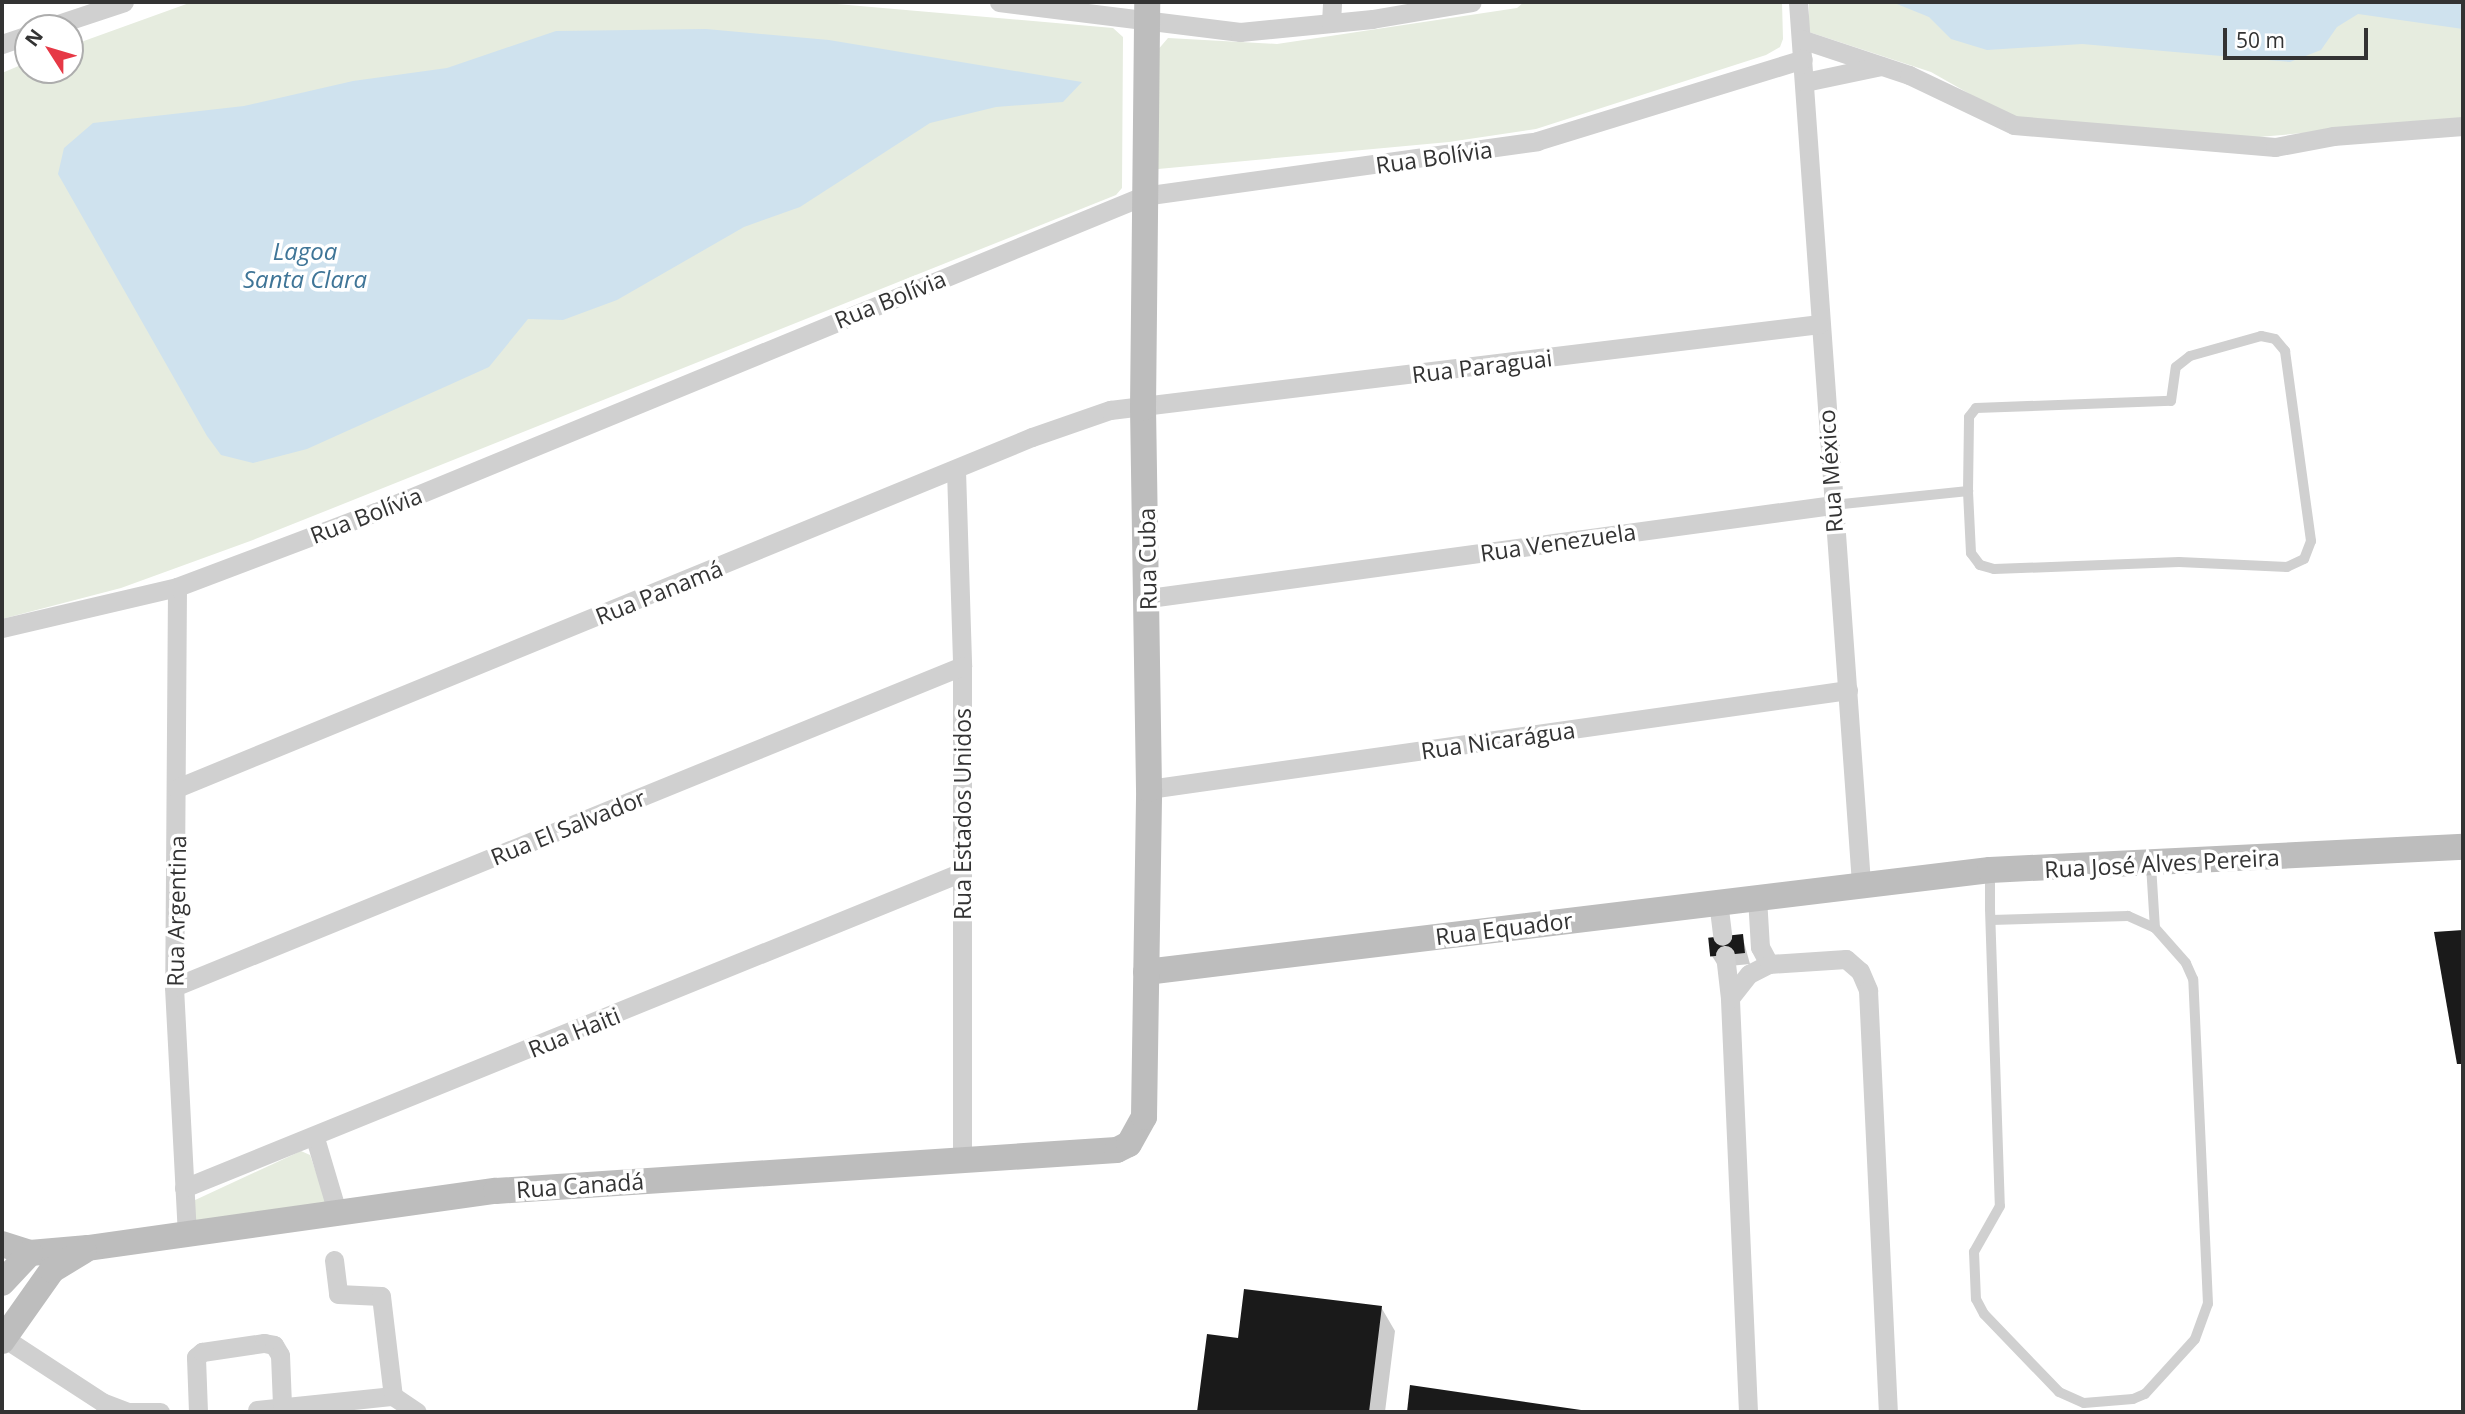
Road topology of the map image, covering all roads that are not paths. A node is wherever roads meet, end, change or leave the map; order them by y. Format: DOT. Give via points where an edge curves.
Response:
graph roads {
  1 [pos="999,2"];
  2 [pos="1332,2"];
  3 [pos="1472,2"];
  4 [pos="1798,2"];
  5 [pos="111,3"];
  6 [pos="1146,10"];
  7 [pos="82,14"];
  8 [pos="1331,23"];
  9 [pos="1801,39"];
  10 [pos="1803,59"];
  11 [pos="1885,65"];
  12 [pos="1805,82"];
  13 [pos="2463,126"];
  14 [pos="1143,196"];
  15 [pos="1820,324"];
  16 [pos="1143,408"];
  17 [pos="956,470"];
  18 [pos="1968,491"];
  19 [pos="1832,505"];
  20 [pos="177,587"];
  21 [pos="1149,598"];
  22 [pos="2,628"];
  23 [pos="962,666"];
  24 [pos="1848,690"];
  25 [pos="177,788"];
  26 [pos="1149,789"];
  27 [pos="2463,847"];
  28 [pos="2151,865"];
  29 [pos="1990,870"];
  30 [pos="962,872"];
  31 [pos="1861,883"];
  32 [pos="1757,897"];
  33 [pos="1718,901"];
  34 [pos="1991,920"];
  35 [pos="2155,928"];
  36 [pos="1769,964"];
  37 [pos="1146,972"];
  38 [pos="174,987"];
  39 [pos="1730,998"];
  40 [pos="1144,1116"];
  41 [pos="316,1138"];
  42 [pos="962,1158"];
  43 [pos="184,1188"];
  44 [pos="338,1215"];
  45 [pos="187,1234"];
  46 [pos="2,1244"];
  47 [pos="88,1248"];
  48 [pos="30,1253"];
  49 [pos="334,1260"];
  50 [pos="2,1283"];
  51 [pos="3,1339"];
  52 [pos="393,1396"];
  53 [pos="282,1404"];
  54 [pos="251,1411"];
  55 [pos="160,1412"];
  56 [pos="198,1412"];
  57 [pos="417,1412"];
  58 [pos="1748,1412"];
  59 [pos="1888,1412"];
  1 -- 6 [label="street"];
  2 -- 8 [label="street"];
  3 -- 8 [label="street"];
  4 -- 9 [label="street, Rua México"];
  5 -- 7 [label="street"];
  6 -- 8 [label="street" via="1240,32"];
  6 -- 14 [label="main road, Rua Cuba"];
  9 -- 10 [label="street, Rua México"];
  9 -- 11 [label="street"];
  10 -- 12 [label="street, Rua México"];
  10 -- 14 [label="street, Rua Bolívia" via="1537,141"];
  11 -- 12 [label="street"];
  11 -- 13 [label="street" via="2014,125 2275,147 2333,136"];
  12 -- 15 [label="street, Rua México"];
  14 -- 16 [label="main road, Rua Cuba"];
  14 -- 20 [label="street, Rua Bolívia" via="376,512"];
  15 -- 16 [label="street, Rua Paraguai"];
  15 -- 19 [label="street, Rua México"];
  16 -- 17 [label="street, Rua Panamá" via="1110,410"];
  16 -- 21 [label="main road, Rua Cuba"];
  17 -- 23 [label="street, Rua Estados Unidos"];
  17 -- 25 [label="street, Rua Panamá"];
  18 -- 18 [label="lane" via="1971,553 1980,565 1994,569 2179,562 2287,567 2304,559 2311,541 2285,351 2275,339 2261,336 2190,356 2176,367 2171,401 2124,406 1983,405 1969,417"];
  18 -- 19 [label="lane, Rua Venezuela"];
  19 -- 21 [label="street, Rua Venezuela"];
  19 -- 24 [label="street, Rua México"];
  20 -- 22 [label="street, Rua Bolívia"];
  20 -- 25 [label="street, Rua Argentina"];
  21 -- 26 [label="main road, Rua Cuba"];
  23 -- 30 [label="street, Rua Estados Unidos"];
  23 -- 38 [label="street, Rua El Salvador"];
  24 -- 26 [label="street, Rua Nicarágua"];
  24 -- 31 [label="street, Rua México"];
  25 -- 38 [label="street, Rua Argentina"];
  26 -- 37 [label="main road, Rua Cuba"];
  27 -- 28 [label="main road, Rua José Alves Pereira"];
  28 -- 29 [label="main road, Rua José Alves Pereira"];
  28 -- 35 [label="lane"];
  29 -- 31 [label="main road, Rua José Alves Pereira"];
  29 -- 34 [label="lane"];
  30 -- 41 [label="street, Rua Haiti"];
  30 -- 42 [label="street, Rua Estados Unidos"];
  31 -- 32 [label="main road, Rua Equador"];
  32 -- 33 [label="main road, Rua Equador"];
  32 -- 36 [label="street" via="1760,947"];
  33 -- 37 [label="main road, Rua Equador"];
  33 -- 39 [label="street"];
  34 -- 35 [label="lane" via="2128,916"];
  34 -- 35 [label="lane" via="2000,1206 1974,1252 1976,1299 1984,1314 2059,1392 2084,1403 2144,1394 2195,1339 2208,1304 2193,979 2186,963"];
  36 -- 39 [label="street" via="1749,974"];
  36 -- 59 [label="street" via="1846,959 1860,971 1868,989"];
  37 -- 40 [label="main road, Rua Cuba"];
  38 -- 43 [label="street, Rua Argentina"];
  39 -- 58 [label="street"];
  40 -- 42 [label="main road, Rua Canadá" via="1129,1144 1116,1150"];
  41 -- 43 [label="street, Rua Haiti"];
  41 -- 44 [label="street"];
  42 -- 44 [label="main road, Rua Canadá" via="496,1191"];
  43 -- 45 [label="street, Rua Argentina"];
  44 -- 45 [label="main road, Rua Canadá"];
  45 -- 47 [label="main road, Rua Canadá"];
  46 -- 48 [label="main road, Rua Canadá"];
  47 -- 48 [label="main road, Rua Canadá"];
  47 -- 51 [label="main road" via="52,1270"];
  48 -- 50 [label="main road"];
  49 -- 52 [label="street" via="338,1294 381,1296"];
  51 -- 55 [label="street" via="102,1402 128,1412"];
  52 -- 53 [label="street"];
  52 -- 57 [label="street"];
  53 -- 54 [label="street"];
  53 -- 56 [label="street" via="280,1355 274,1345 264,1343 202,1352 196,1357"];
}
